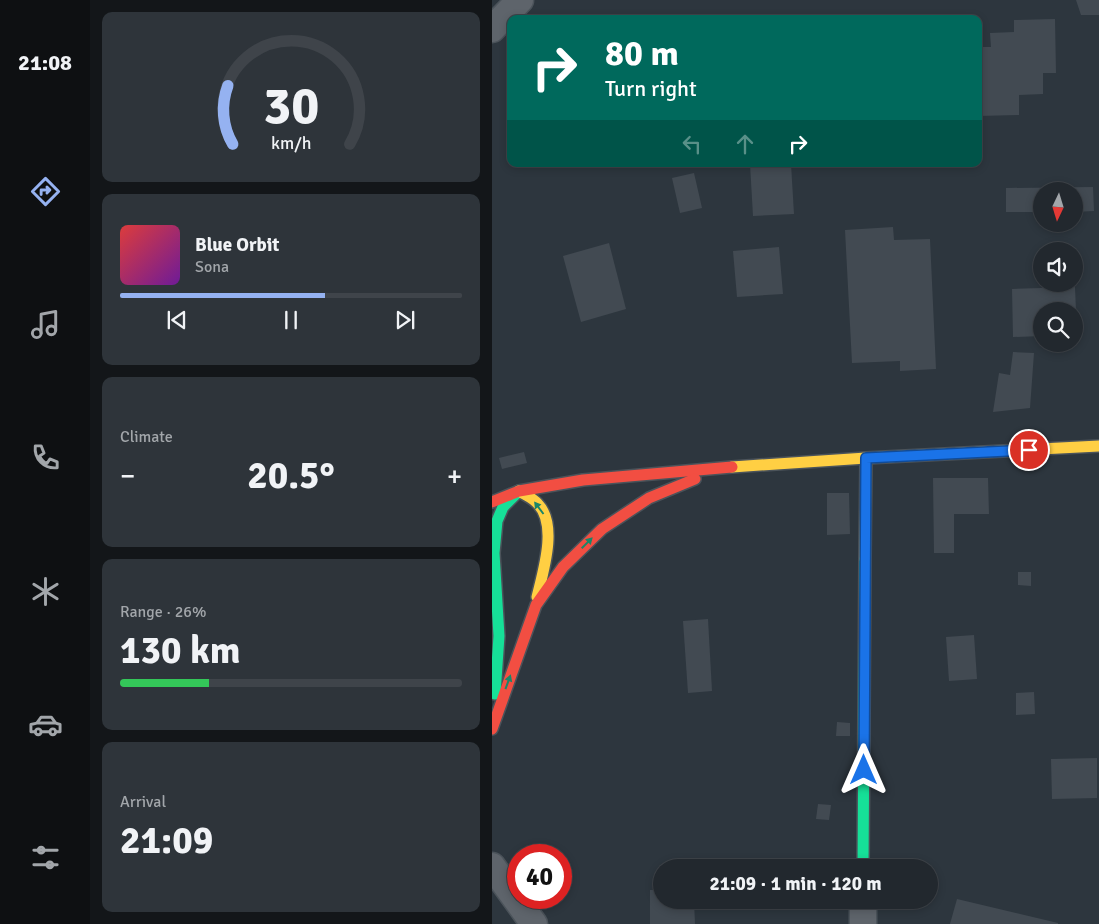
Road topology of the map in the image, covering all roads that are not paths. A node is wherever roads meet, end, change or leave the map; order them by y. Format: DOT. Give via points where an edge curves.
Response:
graph roads {
  1 [pos="520,0"];
  2 [pos="492,29"];
  3 [pos="1098,446"];
  4 [pos="866,458"];
  5 [pos="722,468"];
  6 [pos="519,491"];
  7 [pos="492,502"];
  8 [pos="536,606"];
  9 [pos="492,621"];
  10 [pos="498,636"];
  11 [pos="492,728"];
  12 [pos="863,859"];
  13 [pos="492,866"];
  14 [pos="863,909"];
  15 [pos="534,924"];
  16 [pos="863,924"];
  1 -- 2 [label="street"];
  3 -- 4 [label="main road"];
  4 -- 5 [label="main road"];
  4 -- 12 [label="main road"];
  5 -- 6 [label="main road" via="583,480"];
  8 -- 5 [label="main road, one-way" via="563,566 602,529 649,498"];
  6 -- 7 [label="main road"];
  8 -- 6 [label="main road, one-way" via="548,533 546,518 539,505"];
  6 -- 10 [label="main road" via="504,507 497,522 494,553"];
  11 -- 8 [label="main road, one-way"];
  9 -- 10 [label="main road"];
  10 -- 11 [label="main road"];
  13 -- 15 [label="street"];
  14 -- 16 [label="street"];
}
